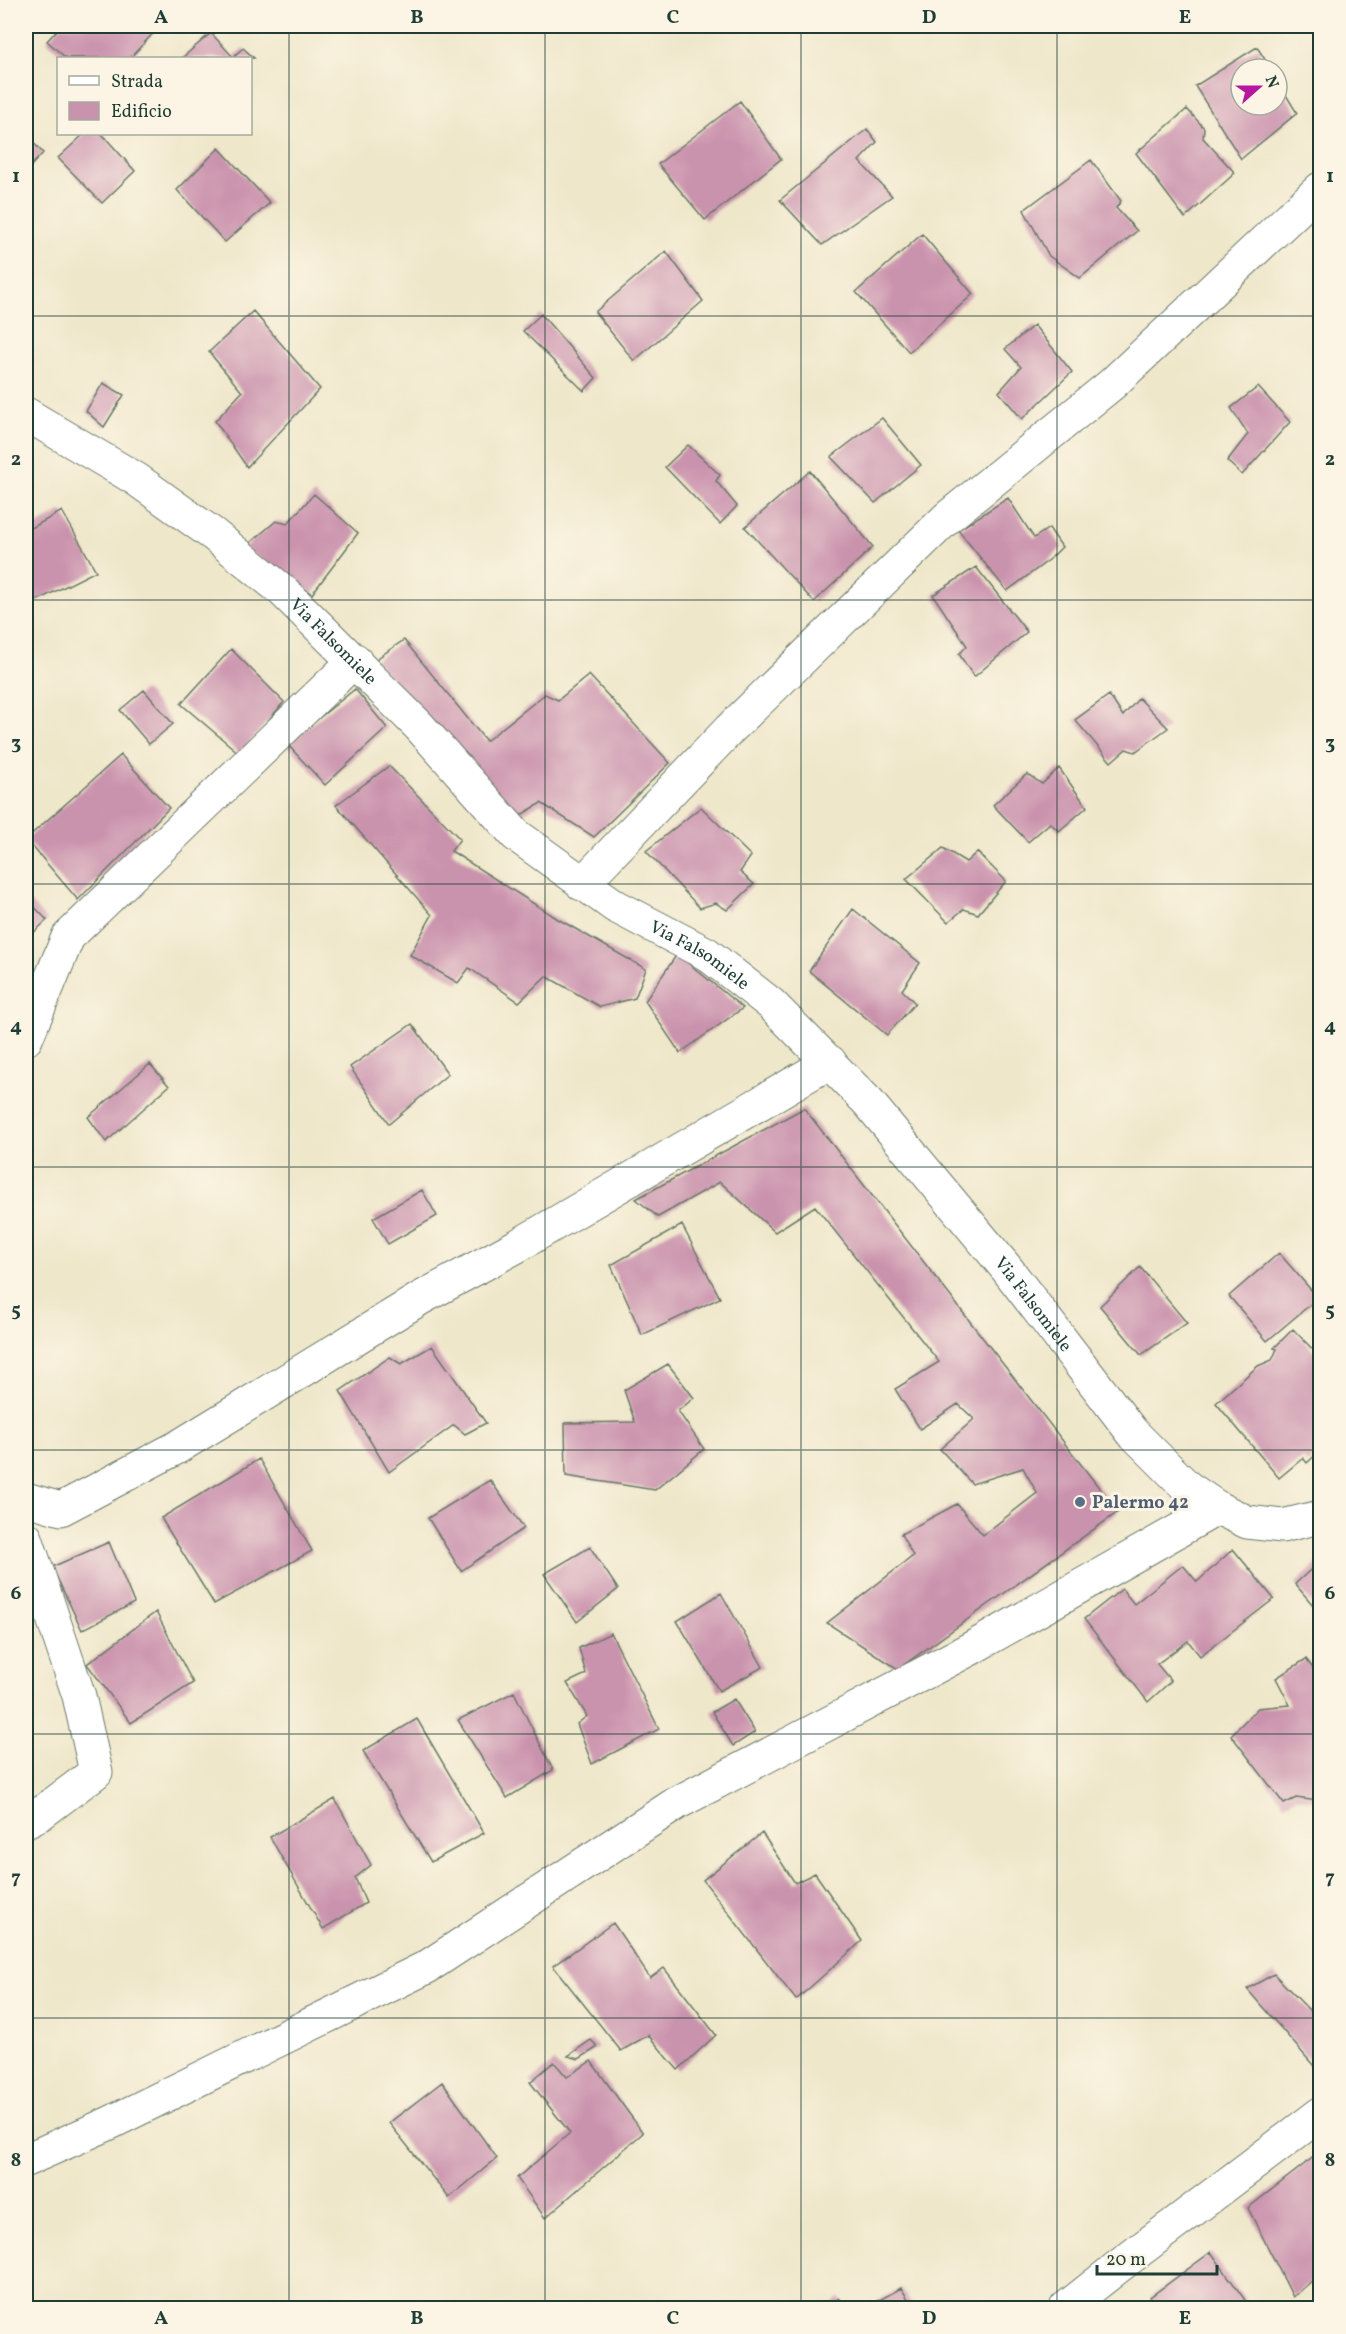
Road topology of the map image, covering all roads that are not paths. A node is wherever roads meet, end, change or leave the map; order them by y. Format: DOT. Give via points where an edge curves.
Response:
graph roads {
  1 [pos="1320,189"];
  2 [pos="26,414"];
  3 [pos="356,660"];
  4 [pos="582,884"];
  5 [pos="26,1039"];
  6 [pos="830,1062"];
  7 [pos="26,1499"];
  8 [pos="1218,1508"];
  9 [pos="1320,1517"];
  10 [pos="26,1538"];
  11 [pos="26,1821"];
  12 [pos="1320,2114"];
  13 [pos="26,2160"];
  14 [pos="1066,2308"];
  1 -- 4 [label="street" via="1112,384 948,517 730,729"];
  2 -- 3 [label="street, Via Falsomiele" via="136,479 214,535 283,591"];
  3 -- 4 [label="street, Via Falsomiele" via="516,835"];
  3 -- 5 [label="street" via="68,937"];
  4 -- 6 [label="street, Via Falsomiele" via="706,954 771,1004"];
  6 -- 7 [label="street" via="421,1298 178,1446 61,1509"];
  6 -- 8 [label="street, Via Falsomiele" via="1007,1269 1132,1432 1187,1487"];
  8 -- 9 [label="street, Via Falsomiele" via="1247,1522 1282,1526"];
  8 -- 13 [label="street" via="970,1648 677,1803 427,1966 121,2118"];
  10 -- 11 [label="street" via="79,1696 96,1772"];
  12 -- 14 [label="street"];
}
